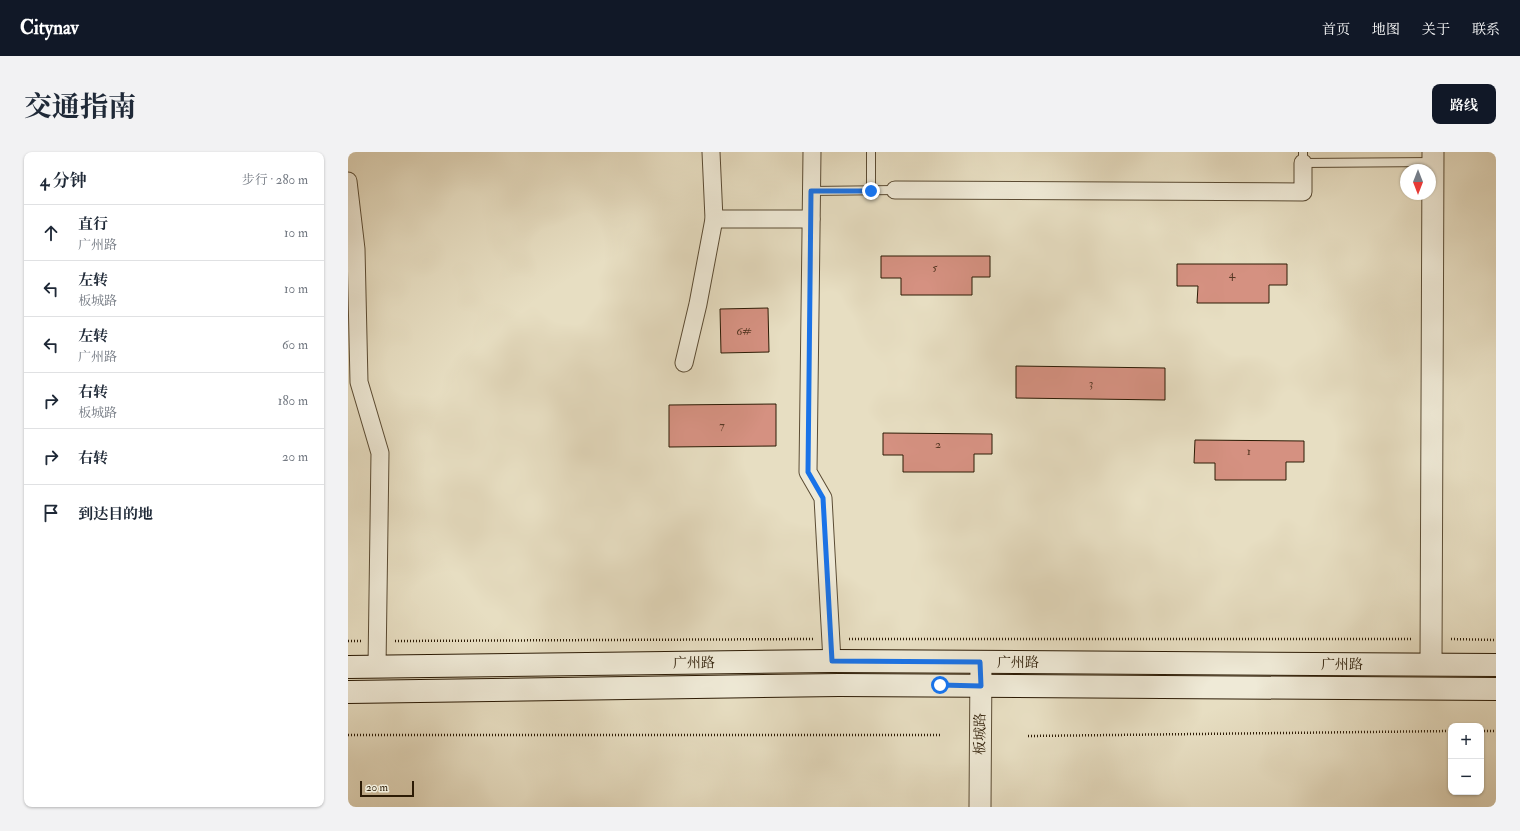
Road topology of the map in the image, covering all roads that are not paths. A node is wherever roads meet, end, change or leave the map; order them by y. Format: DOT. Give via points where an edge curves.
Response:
graph roads {
  1 [pos="711,152"];
  2 [pos="812,152"];
  3 [pos="871,152"];
  4 [pos="1432,157"];
  5 [pos="1303,158"];
  6 [pos="348,182"];
  7 [pos="895,190"];
  8 [pos="811,191"];
  9 [pos="871,191"];
  10 [pos="714,218"];
  11 [pos="811,219"];
  12 [pos="352,249"];
  13 [pos="684,363"];
  14 [pos="832,661"];
  15 [pos="980,662"];
  16 [pos="1432,664"];
  17 [pos="1496,665"];
  18 [pos="348,667"];
  19 [pos="377,667"];
  20 [pos="981,686"];
  21 [pos="1496,689"];
  22 [pos="348,692"];
  23 [pos="980,807"];
  1 -- 10 [label="street"];
  2 -- 8 [label="street"];
  3 -- 9 [label="lane"];
  4 -- 5 [label="lane"];
  4 -- 16 [label="street"];
  5 -- 7 [label="street" via="1303,192"];
  6 -- 12 [label="street"];
  7 -- 9 [label="lane"];
  8 -- 9 [label="lane"];
  8 -- 11 [label="street"];
  10 -- 11 [label="street"];
  10 -- 13 [label="street"];
  11 -- 14 [label="street" via="808,472 823,498"];
  12 -- 19 [label="street" via="359,382 380,453"];
  14 -- 15 [label="main road, 广州路"];
  14 -- 19 [label="main road, 广州路"];
  15 -- 16 [label="main road, 广州路"];
  15 -- 20 [label="street, 板城路"];
  16 -- 17 [label="main road, 广州路"];
  18 -- 19 [label="main road, 广州路"];
  20 -- 21 [label="main road, 广州路"];
  20 -- 22 [label="main road, 广州路" via="839,685"];
  20 -- 23 [label="street, 板城路"];
}
